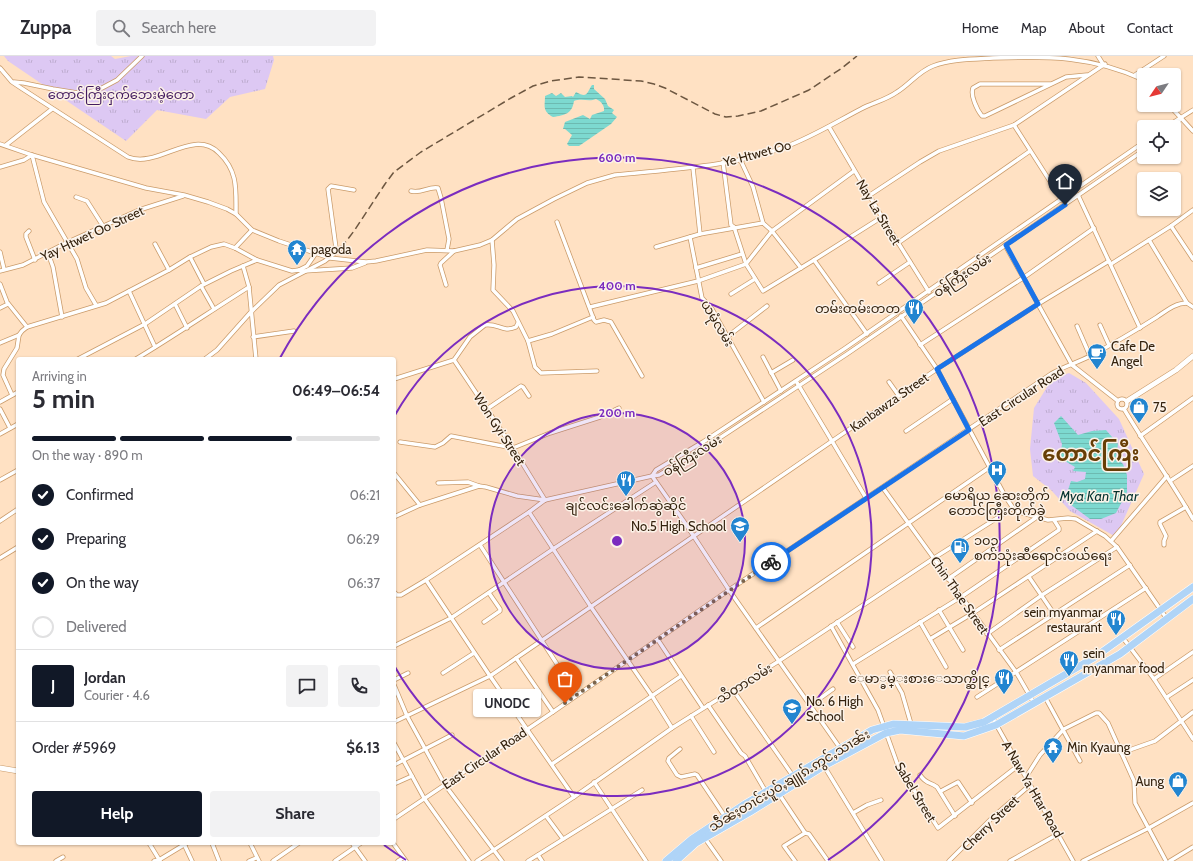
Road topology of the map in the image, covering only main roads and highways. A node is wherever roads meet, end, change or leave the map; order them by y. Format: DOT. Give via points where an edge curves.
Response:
graph roads {
  1 [pos="1192,589"];
  2 [pos="1193,599"];
  3 [pos="885,730"];
  4 [pos="703,836"];
  5 [pos="666,861"];
  6 [pos="676,861"];
  1 -- 3 [label="highway, သဵႅၼ်ႈတၢင်းပူဝ်ႇၶျူၵ်ႉဢွင်ႇသၢၼ်း" via="1096,657 978,724 965,727 893,724"];
  2 -- 3 [label="highway, သဵႅၼ်ႈတၢင်းပူဝ်ႇၶျူၵ်ႉဢွင်ႇသၢၼ်း" via="1130,647 996,724 964,736"];
  3 -- 4 [label="highway, သဵႅၼ်ႈတၢင်းပူဝ်ႇၶျူၵ်ႉဢွင်ႇသၢၼ်း" via="730,824"];
  3 -- 4 [label="highway, သဵႅၼ်ႈတၢင်းပူဝ်ႇၶျူၵ်ႉဢွင်ႇသၢၼ်း" via="872,730 841,747 726,817"];
  4 -- 5 [label="highway, သဵႅၼ်ႈတၢင်းပူဝ်ႇၶျူၵ်ႉဢွင်ႇသၢၼ်း" via="692,839"];
  4 -- 6 [label="highway, သဵႅၼ်ႈတၢင်းပူဝ်ႇၶျူၵ်ႉဢွင်ႇသၢၼ်း"];
}
